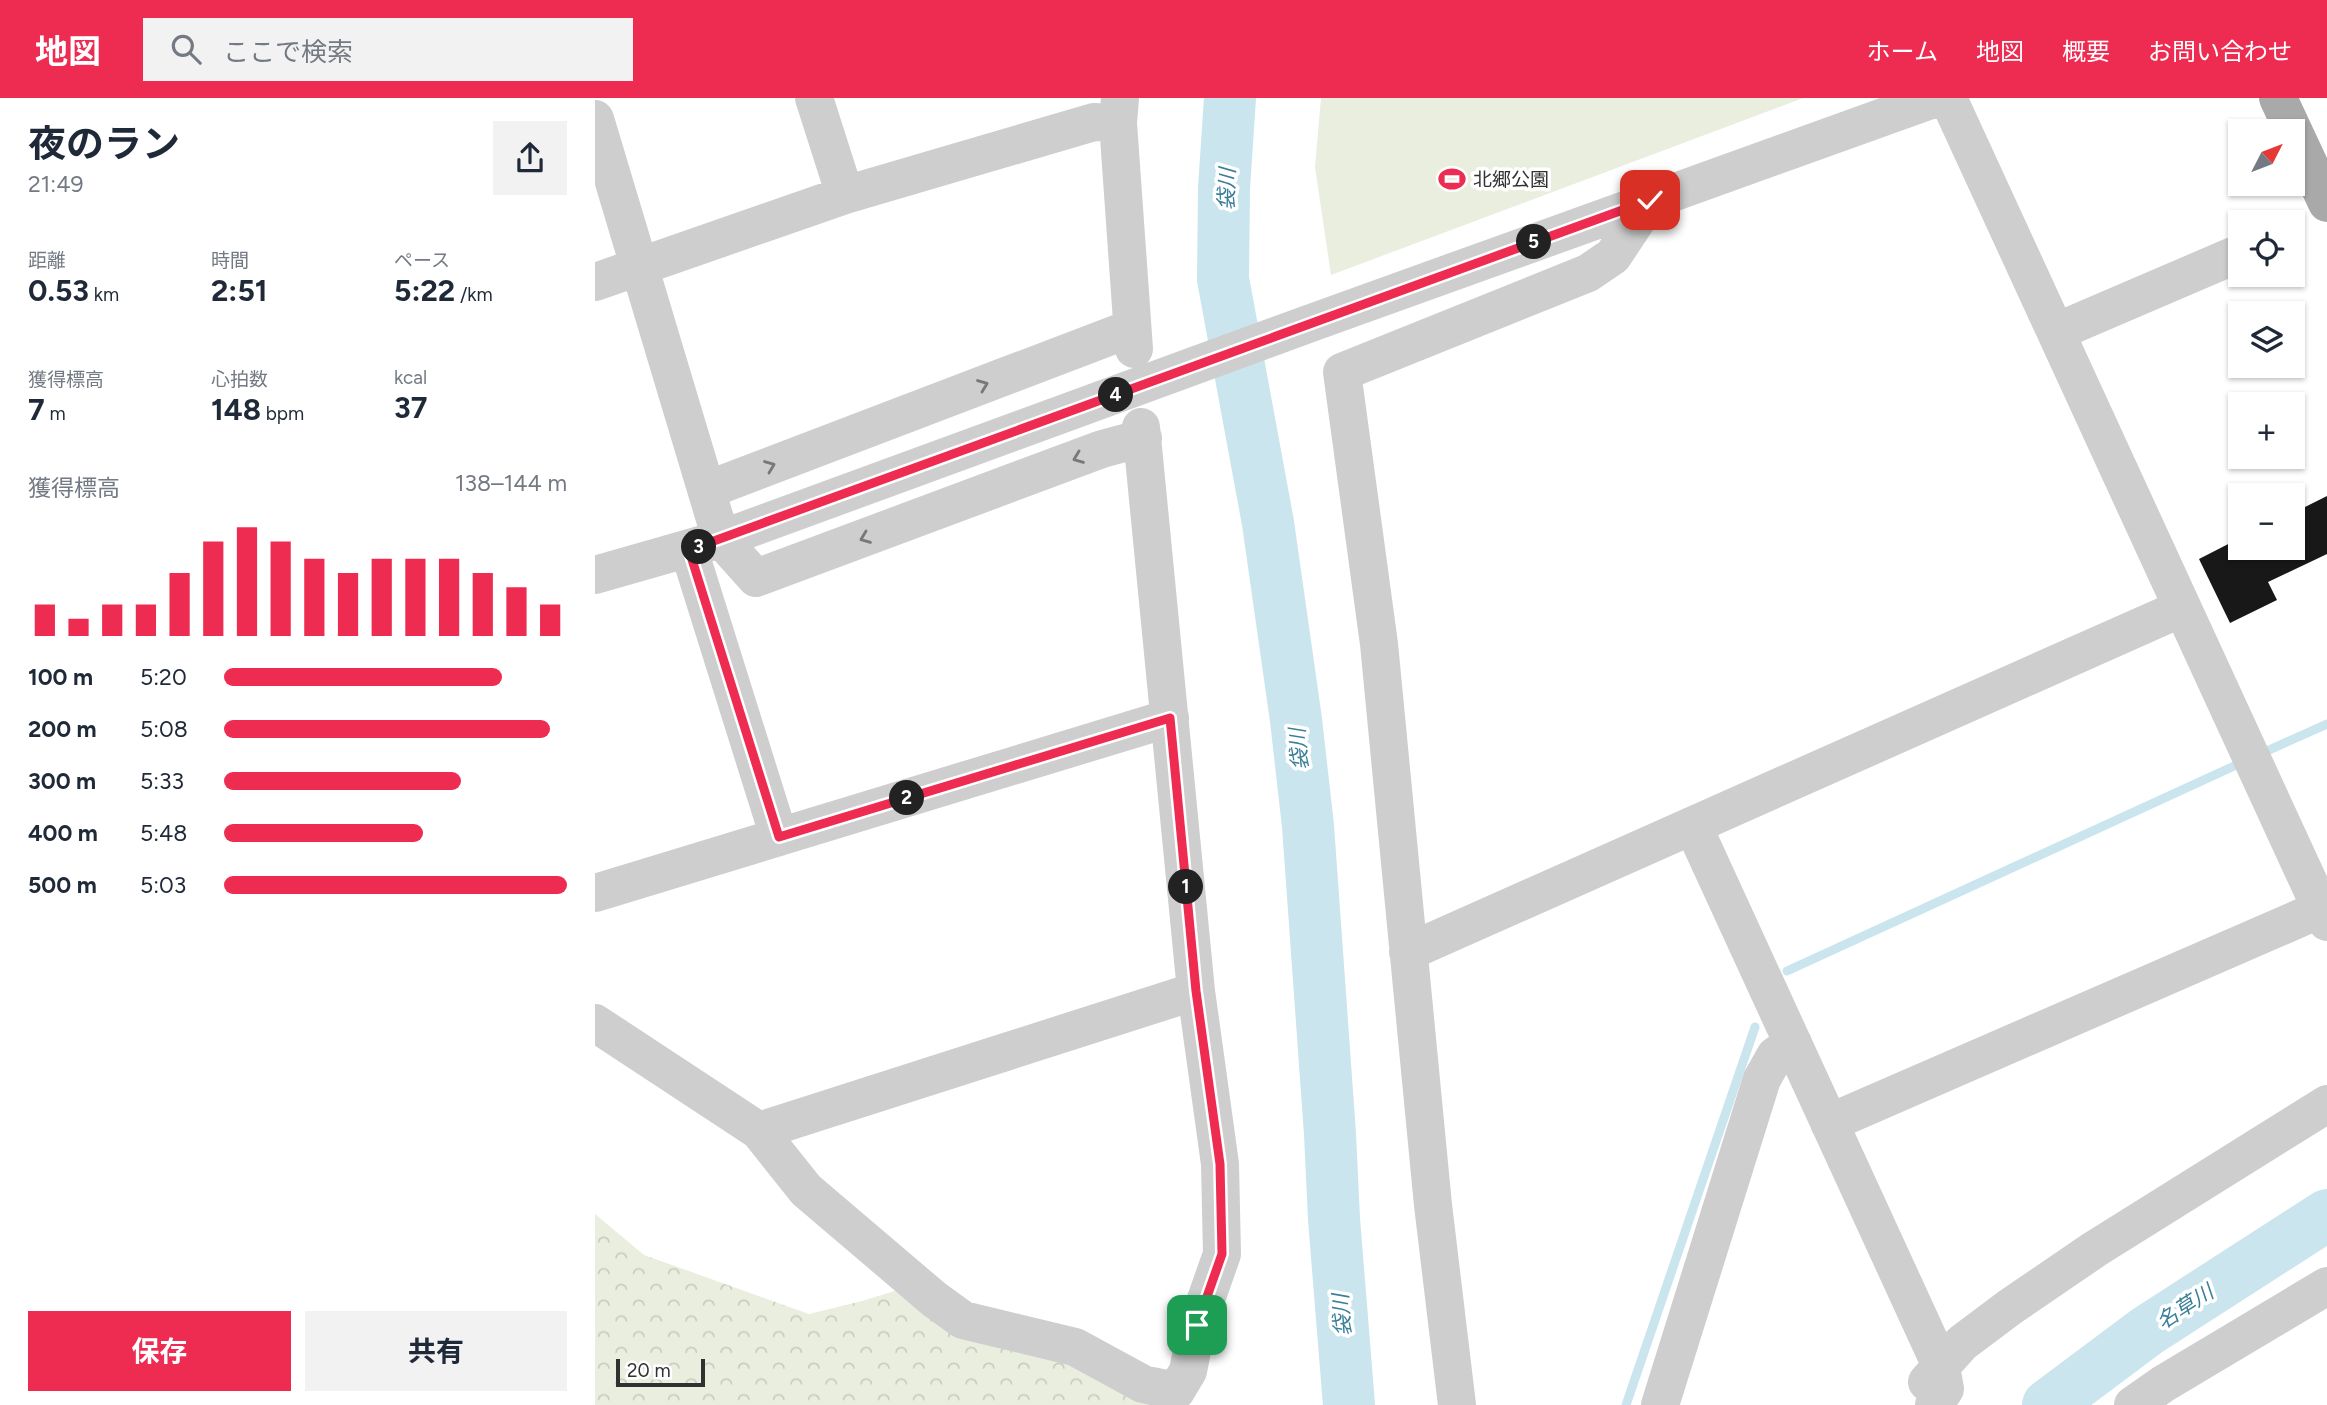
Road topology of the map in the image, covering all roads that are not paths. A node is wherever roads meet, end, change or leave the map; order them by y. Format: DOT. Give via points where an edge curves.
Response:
graph roads {
  1 [pos="814,98"];
  2 [pos="1936,98"];
  3 [pos="1948,98"];
  4 [pos="2278,98"];
  5 [pos="1119,110"];
  6 [pos="595,119"];
  7 [pos="845,195"];
  8 [pos="1650,200"];
  9 [pos="2327,203"];
  10 [pos="2228,258"];
  11 [pos="639,268"];
  12 [pos="595,282"];
  13 [pos="2056,332"];
  14 [pos="706,490"];
  15 [pos="705,545"];
  16 [pos="595,575"];
  17 [pos="2182,608"];
  18 [pos="1170,718"];
  19 [pos="1693,826"];
  20 [pos="779,837"];
  21 [pos="595,893"];
  22 [pos="2324,915"];
  23 [pos="1408,952"];
  24 [pos="1196,991"];
  25 [pos="595,1023"];
  26 [pos="1793,1043"];
  27 [pos="2327,1104"];
  28 [pos="1829,1123"];
  29 [pos="759,1131"];
  30 [pos="2327,1286"];
  31 [pos="1941,1366"];
  32 [pos="1457,1405"];
  33 [pos="1660,1405"];
  34 [pos="1907,1405"];
  35 [pos="1934,1405"];
  36 [pos="2133,1405"];
  1 -- 7 [label="street"];
  2 -- 8 [label="street"];
  3 -- 13 [label="street"];
  4 -- 9 [label="main road"];
  5 -- 7 [label="street" via="1094,122"];
  14 -- 5 [label="street, one-way" via="1133,338"];
  6 -- 11 [label="street"];
  7 -- 11 [label="street"];
  8 -- 15 [label="street"];
  8 -- 23 [label="street" via="1613,257 1588,273 1342,372 1379,643"];
  10 -- 13 [label="street"];
  11 -- 12 [label="street"];
  11 -- 14 [label="street"];
  13 -- 17 [label="street"];
  14 -- 15 [label="street"];
  15 -- 16 [label="street"];
  18 -- 15 [label="street, one-way" via="1142,432 756,578"];
  15 -- 20 [label="street"];
  17 -- 19 [label="street"];
  17 -- 22 [label="street"];
  18 -- 20 [label="street"];
  18 -- 24 [label="street"];
  19 -- 23 [label="street"];
  19 -- 26 [label="street"];
  20 -- 21 [label="street"];
  22 -- 28 [label="street"];
  23 -- 32 [label="street"];
  24 -- 29 [label="street"];
  24 -- 29 [label="street" via="1220,1164 1222,1254 1197,1325 1188,1371 1176,1391 1143,1384 1075,1347 963,1320 806,1189"];
  25 -- 29 [label="street"];
  26 -- 28 [label="street"];
  26 -- 33 [label="street" via="1775,1056 1762,1079"];
  27 -- 31 [label="street" via="2095,1249 1962,1343"];
  28 -- 31 [label="street"];
  30 -- 36 [label="street"];
  31 -- 34 [label="street"];
  31 -- 35 [label="street" via="1945,1389"];
}
